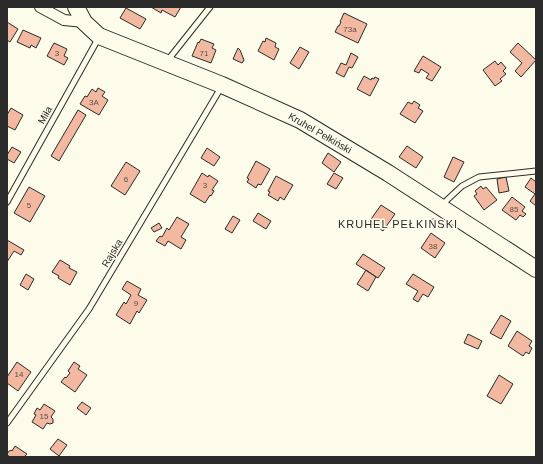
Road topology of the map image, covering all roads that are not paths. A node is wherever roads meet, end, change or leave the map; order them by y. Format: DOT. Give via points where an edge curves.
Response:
graph roads {
  1 [pos="40,7"];
  2 [pos="76,7"];
  3 [pos="210,7"];
  4 [pos="84,22"];
  5 [pos="99,36"];
  6 [pos="166,63"];
  7 [pos="222,86"];
  8 [pos="536,171"];
  9 [pos="7,202"];
  10 [pos="441,207"];
  11 [pos="536,269"];
  12 [pos="7,423"];
  1 -- 4 [label="street" via="64,20"];
  2 -- 4 [label="main road, Kruhel Pełkiński"];
  3 -- 6 [label="lane"];
  4 -- 5 [label="main road, Kruhel Pełkiński"];
  5 -- 6 [label="main road, Kruhel Pełkiński"];
  5 -- 9 [label="lane, Miła"];
  6 -- 7 [label="main road, Kruhel Pełkiński"];
  7 -- 10 [label="main road, Kruhel Pełkiński" via="300,120"];
  7 -- 12 [label="lane, Rajska" via="89,309"];
  8 -- 10 [label="lane" via="479,177 462,186"];
  10 -- 11 [label="main road, Kruhel Pełkiński"];
}
